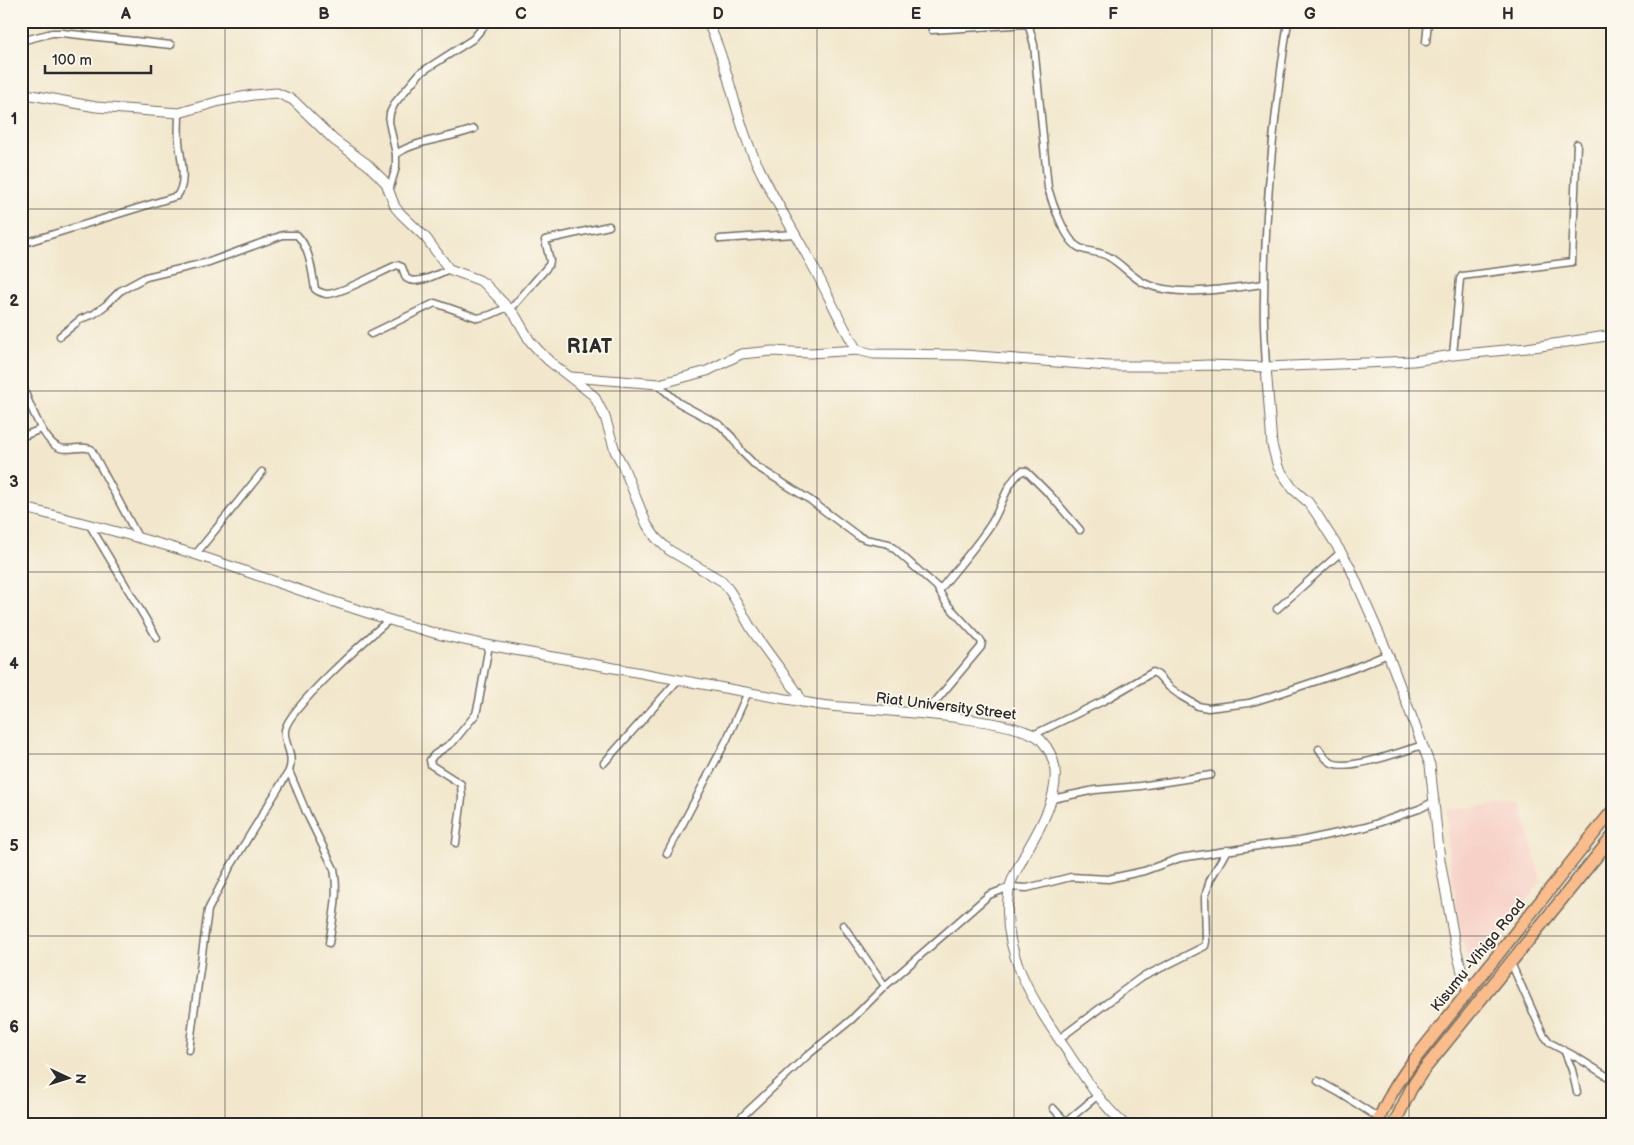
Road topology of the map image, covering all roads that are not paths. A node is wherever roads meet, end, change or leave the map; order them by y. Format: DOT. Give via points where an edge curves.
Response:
graph roads {
  1 [pos="708,21"];
  2 [pos="1288,21"];
  3 [pos="1428,21"];
  4 [pos="484,22"];
  5 [pos="932,30"];
  6 [pos="21,41"];
  7 [pos="1426,42"];
  8 [pos="171,45"];
  9 [pos="21,93"];
  10 [pos="179,113"];
  11 [pos="474,130"];
  12 [pos="1577,144"];
  13 [pos="396,154"];
  14 [pos="389,191"];
  15 [pos="609,226"];
  16 [pos="794,234"];
  17 [pos="720,239"];
  18 [pos="21,244"];
  19 [pos="449,269"];
  20 [pos="1264,284"];
  21 [pos="509,308"];
  22 [pos="371,334"];
  23 [pos="60,336"];
  24 [pos="1613,336"];
  25 [pos="857,350"];
  26 [pos="1453,355"];
  27 [pos="1266,367"];
  28 [pos="568,376"];
  29 [pos="21,383"];
  30 [pos="656,384"];
  31 [pos="41,428"];
  32 [pos="21,437"];
  33 [pos="262,472"];
  34 [pos="21,507"];
  35 [pos="89,524"];
  36 [pos="1080,530"];
  37 [pos="138,537"];
  38 [pos="1342,552"];
  39 [pos="195,554"];
  40 [pos="939,592"];
  41 [pos="1277,609"];
  42 [pos="389,620"];
  43 [pos="157,638"];
  44 [pos="489,645"];
  45 [pos="1388,654"];
  46 [pos="678,680"];
  47 [pos="748,692"];
  48 [pos="802,702"];
  49 [pos="926,714"];
  50 [pos="1035,734"];
  51 [pos="1423,745"];
  52 [pos="1319,749"];
  53 [pos="604,762"];
  54 [pos="289,771"];
  55 [pos="1211,775"];
  56 [pos="1052,799"];
  57 [pos="1435,801"];
  58 [pos="1613,810"];
  59 [pos="1613,836"];
  60 [pos="456,843"];
  61 [pos="1227,850"];
  62 [pos="667,854"];
  63 [pos="1010,886"];
  64 [pos="843,924"];
  65 [pos="329,943"];
  66 [pos="1511,963"];
  67 [pos="885,986"];
  68 [pos="1468,992"];
  69 [pos="1059,1039"];
  70 [pos="189,1050"];
  71 [pos="1565,1052"];
  72 [pos="1613,1080"];
  73 [pos="1318,1082"];
  74 [pos="1577,1092"];
  75 [pos="1097,1096"];
  76 [pos="1053,1108"];
  77 [pos="1378,1121"];
  78 [pos="1119,1122"];
  79 [pos="734,1124"];
  80 [pos="1394,1124"];
  1 -- 16 [label="street" via="718,42 749,146"];
  2 -- 20 [label="street" via="1267,202"];
  3 -- 7 [label="street"];
  4 -- 13 [label="street" via="472,39 420,73 395,104 389,122"];
  5 -- 20 [label="street" via="1030,26 1048,188 1068,235 1078,248 1105,254 1145,284 1166,290"];
  6 -- 8 [label="street" via="62,33"];
  9 -- 10 [label="street" via="96,107"];
  10 -- 14 [label="street" via="220,101 277,93 293,100 334,140 366,164"];
  10 -- 18 [label="street" via="182,180 177,196"];
  11 -- 13 [label="street" via="415,145"];
  12 -- 26 [label="street" via="1572,262 1462,276"];
  13 -- 14 [label="street"];
  14 -- 19 [label="street" via="395,207 426,238"];
  15 -- 21 [label="street" via="545,240 549,266"];
  16 -- 17 [label="street"];
  16 -- 25 [label="street"];
  19 -- 21 [label="street" via="479,280"];
  19 -- 23 [label="street" via="412,281 397,265 326,294 315,289 301,239 296,235 283,236 209,262 146,277 120,291 106,305"];
  20 -- 27 [label="street"];
  21 -- 22 [label="street" via="478,318 435,303"];
  21 -- 28 [label="street" via="540,352"];
  24 -- 26 [label="street"];
  25 -- 27 [label="street" via="874,354 998,356 1108,366 1208,364"];
  25 -- 30 [label="street" via="741,354 707,371"];
  26 -- 27 [label="street"];
  27 -- 38 [label="street" via="1272,445 1278,467 1293,489 1308,502"];
  28 -- 30 [label="street"];
  28 -- 48 [label="street" via="594,396 647,526 668,550 728,587 750,627"];
  29 -- 31 [label="street"];
  30 -- 40 [label="street" via="679,403 720,425 756,466 810,500 858,536 889,544"];
  31 -- 32 [label="street"];
  31 -- 37 [label="street" via="58,448 91,450"];
  33 -- 39 [label="street"];
  34 -- 35 [label="street, Riat University Street"];
  35 -- 37 [label="street, Riat University Street"];
  35 -- 43 [label="street"];
  36 -- 40 [label="street" via="1051,496 1022,470 990,525"];
  37 -- 39 [label="street, Riat University Street"];
  38 -- 41 [label="street"];
  38 -- 45 [label="street"];
  39 -- 42 [label="street, Riat University Street"];
  40 -- 49 [label="street" via="982,644"];
  42 -- 44 [label="street, Riat University Street"];
  42 -- 54 [label="street" via="353,651 291,716 285,730 291,758"];
  44 -- 46 [label="street, Riat University Street"];
  44 -- 60 [label="street" via="476,714 453,742 434,755 430,763 461,784"];
  45 -- 50 [label="street" via="1249,703 1208,708 1181,696 1153,672 1106,700"];
  45 -- 51 [label="street"];
  46 -- 47 [label="street, Riat University Street"];
  46 -- 53 [label="street"];
  47 -- 48 [label="street, Riat University Street"];
  47 -- 62 [label="street"];
  48 -- 49 [label="street, Riat University Street"];
  49 -- 50 [label="street, Riat University Street" via="1006,725"];
  50 -- 56 [label="street, Riat University Street" via="1049,750 1054,763"];
  51 -- 52 [label="street" via="1346,765 1332,763"];
  51 -- 57 [label="street" via="1430,765"];
  54 -- 65 [label="street" via="334,869 334,914"];
  54 -- 70 [label="street" via="208,910"];
  55 -- 56 [label="street"];
  56 -- 63 [label="street, Riat University Street"];
  57 -- 61 [label="street" via="1366,828 1300,841"];
  57 -- 68 [label="street" via="1440,860 1460,968"];
  58 -- 68 [label="highway, Kisumu -Vihiga Road"];
  59 -- 66 [label="highway, Kisumu -Vihiga Road"];
  61 -- 63 [label="street" via="1180,858 1144,872 1108,879 1075,876 1027,888"];
  61 -- 69 [label="street" via="1210,880 1205,897 1205,946 1139,979"];
  63 -- 67 [label="street" via="980,902"];
  63 -- 69 [label="street, Riat University Street" via="1008,925 1022,979"];
  64 -- 67 [label="street"];
  66 -- 71 [label="street" via="1543,1034"];
  66 -- 80 [label="highway, Kisumu -Vihiga Road" via="1422,1072 1410,1089"];
  67 -- 79 [label="street"];
  68 -- 77 [label="highway, Kisumu -Vihiga Road" via="1396,1085"];
  69 -- 75 [label="street, Riat University Street"];
  71 -- 72 [label="street"];
  71 -- 74 [label="street"];
  73 -- 77 [label="street" via="1338,1092"];
  75 -- 76 [label="street" via="1067,1121"];
  75 -- 78 [label="street, Riat University Street"];
}
